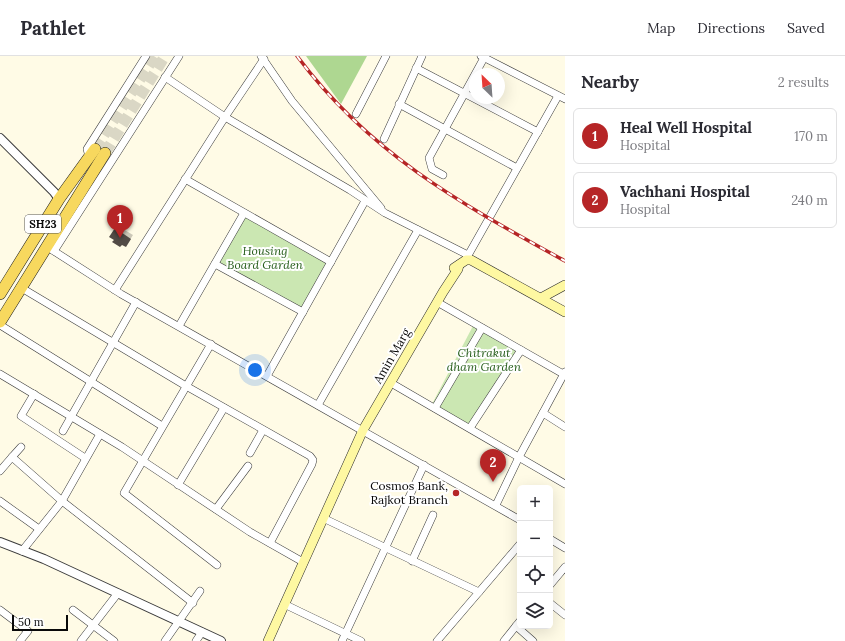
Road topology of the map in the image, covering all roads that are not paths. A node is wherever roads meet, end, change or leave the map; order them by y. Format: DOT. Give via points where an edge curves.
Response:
graph roads {
  1 [pos="146,56"];
  2 [pos="179,56"];
  3 [pos="386,56"];
  4 [pos="422,56"];
  5 [pos="483,57"];
  6 [pos="262,58"];
  7 [pos="416,68"];
  8 [pos="165,76"];
  9 [pos="464,93"];
  10 [pos="562,98"];
  11 [pos="399,104"];
  12 [pos="356,114"];
  13 [pos="225,116"];
  14 [pos="444,130"];
  15 [pos="538,132"];
  16 [pos="0,138"];
  17 [pos="384,139"];
  18 [pos="96,153"];
  19 [pos="517,168"];
  20 [pos="443,175"];
  21 [pos="185,179"];
  22 [pos="59,199"];
  23 [pos="366,201"];
  24 [pos="244,213"];
  25 [pos="385,213"];
  26 [pos="418,230"];
  27 [pos="50,248"];
  28 [pos="464,260"];
  29 [pos="331,262"];
  30 [pos="215,264"];
  31 [pos="565,285"];
  32 [pos="20,287"];
  33 [pos="115,290"];
  34 [pos="0,294"];
  35 [pos="541,298"];
  36 [pos="136,302"];
  37 [pos="437,302"];
  38 [pos="303,312"];
  39 [pos="565,312"];
  40 [pos="0,322"];
  41 [pos="0,325"];
  42 [pos="179,326"];
  43 [pos="482,328"];
  44 [pos="112,342"];
  45 [pos="211,344"];
  46 [pos="521,350"];
  47 [pos="0,374"];
  48 [pos="565,374"];
  49 [pos="267,376"];
  50 [pos="91,382"];
  51 [pos="391,383"];
  52 [pos="186,386"];
  53 [pos="34,394"];
  54 [pos="318,405"];
  55 [pos="224,408"];
  56 [pos="435,408"];
  57 [pos="543,413"];
  58 [pos="71,416"];
  59 [pos="162,426"];
  60 [pos="565,427"];
  61 [pos="470,428"];
  62 [pos="264,430"];
  63 [pos="363,430"];
  64 [pos="63,431"];
  65 [pos="100,434"];
  66 [pos="21,447"];
  67 [pos="250,453"];
  68 [pos="12,457"];
  69 [pos="519,457"];
  70 [pos="85,458"];
  71 [pos="142,461"];
  72 [pos="424,465"];
  73 [pos="248,466"];
  74 [pos="0,471"];
  75 [pos="178,484"];
  76 [pos="565,484"];
  77 [pos="0,501"];
  78 [pos="62,501"];
  79 [pos="496,505"];
  80 [pos="216,509"];
  81 [pos="433,515"];
  82 [pos="323,518"];
  83 [pos="517,518"];
  84 [pos="39,529"];
  85 [pos="553,541"];
  86 [pos="0,542"];
  87 [pos="270,543"];
  88 [pos="385,548"];
  89 [pos="517,548"];
  90 [pos="565,548"];
  91 [pos="22,551"];
  92 [pos="412,561"];
  93 [pos="303,562"];
  94 [pos="217,565"];
  95 [pos="565,567"];
  96 [pos="553,581"];
  97 [pos="200,591"];
  98 [pos="479,592"];
  99 [pos="118,593"];
  100 [pos="192,603"];
  101 [pos="284,604"];
  102 [pos="553,605"];
  103 [pos="0,610"];
  104 [pos="73,610"];
  105 [pos="565,615"];
  106 [pos="179,622"];
  107 [pos="517,625"];
  108 [pos="93,626"];
  109 [pos="522,629"];
  110 [pos="202,632"];
  111 [pos="346,634"];
  112 [pos="20,641"];
  113 [pos="82,641"];
  114 [pos="114,641"];
  115 [pos="165,641"];
  116 [pos="196,641"];
  117 [pos="221,641"];
  118 [pos="268,641"];
  119 [pos="342,641"];
  120 [pos="361,641"];
  121 [pos="437,641"];
  122 [pos="504,641"];
  123 [pos="533,641"];
  1 -- 18 [label="street" via="87,149"];
  2 -- 8 [label="street"];
  3 -- 12 [label="street"];
  4 -- 7 [label="street"];
  5 -- 9 [label="street"];
  5 -- 10 [label="street"];
  6 -- 13 [label="street"];
  6 -- 25 [label="street" via="292,101"];
  7 -- 9 [label="street"];
  7 -- 11 [label="street"];
  8 -- 13 [label="street"];
  8 -- 27 [label="street" via="80,213"];
  9 -- 14 [label="street"];
  9 -- 15 [label="street"];
  10 -- 15 [label="street"];
  11 -- 14 [label="street"];
  11 -- 17 [label="street"];
  13 -- 21 [label="street"];
  13 -- 23 [label="street"];
  14 -- 19 [label="street"];
  14 -- 20 [label="street" via="429,158 430,167"];
  15 -- 19 [label="street"];
  16 -- 22 [label="street"];
  18 -- 22 [label="main road, SH23"];
  18 -- 27 [label="main road, SH23"];
  19 -- 28 [label="street"];
  21 -- 24 [label="street"];
  21 -- 33 [label="street"];
  22 -- 34 [label="main road, SH23"];
  23 -- 25 [label="street"];
  23 -- 29 [label="street"];
  24 -- 29 [label="street"];
  24 -- 30 [label="street"];
  25 -- 26 [label="street"];
  26 -- 28 [label="street"];
  26 -- 54 [label="street"];
  27 -- 32 [label="main road, SH23"];
  27 -- 33 [label="street"];
  28 -- 35 [label="main road" via="471,260"];
  28 -- 37 [label="main road, Amin Marg" via="454,267 442,287"];
  29 -- 38 [label="street"];
  30 -- 38 [label="street"];
  30 -- 42 [label="street"];
  31 -- 35 [label="main road"];
  32 -- 40 [label="main road, SH23"];
  32 -- 44 [label="street"];
  33 -- 36 [label="street"];
  35 -- 39 [label="main road"];
  36 -- 42 [label="street"];
  36 -- 44 [label="street"];
  37 -- 43 [label="street"];
  37 -- 51 [label="main road, Amin Marg"];
  38 -- 49 [label="street"];
  41 -- 50 [label="street"];
  42 -- 45 [label="street"];
  43 -- 46 [label="street"];
  43 -- 56 [label="street"];
  44 -- 50 [label="street"];
  44 -- 52 [label="street"];
  45 -- 49 [label="street"];
  45 -- 52 [label="street"];
  46 -- 48 [label="street"];
  46 -- 61 [label="street"];
  47 -- 53 [label="street"];
  48 -- 57 [label="street"];
  49 -- 54 [label="street"];
  50 -- 58 [label="street"];
  50 -- 59 [label="street"];
  51 -- 56 [label="street"];
  51 -- 63 [label="main road, Amin Marg"];
  52 -- 55 [label="street"];
  52 -- 59 [label="street"];
  53 -- 58 [label="street"];
  53 -- 70 [label="street" via="21,416"];
  54 -- 63 [label="street"];
  55 -- 62 [label="street"];
  55 -- 75 [label="street"];
  56 -- 61 [label="street"];
  57 -- 60 [label="street"];
  57 -- 69 [label="street"];
  58 -- 64 [label="street"];
  58 -- 65 [label="street"];
  59 -- 71 [label="street"];
  61 -- 69 [label="street"];
  62 -- 67 [label="street"];
  62 -- 87 [label="street" via="313,460"];
  63 -- 72 [label="street"];
  63 -- 82 [label="main road, Amin Marg"];
  65 -- 70 [label="street"];
  65 -- 71 [label="street"];
  66 -- 68 [label="street"];
  68 -- 74 [label="street"];
  68 -- 78 [label="street"];
  69 -- 76 [label="street"];
  69 -- 79 [label="street"];
  70 -- 78 [label="street"];
  71 -- 75 [label="street"];
  71 -- 94 [label="street" via="124,493"];
  72 -- 79 [label="street"];
  72 -- 88 [label="street"];
  73 -- 80 [label="street"];
  75 -- 80 [label="street"];
  77 -- 84 [label="street"];
  78 -- 84 [label="street"];
  78 -- 100 [label="street"];
  79 -- 83 [label="street"];
  80 -- 87 [label="street"];
  81 -- 92 [label="street"];
  82 -- 88 [label="street"];
  82 -- 93 [label="main road, Amin Marg"];
  84 -- 91 [label="street"];
  85 -- 90 [label="street"];
  86 -- 91 [label="street"];
  87 -- 93 [label="street"];
  88 -- 92 [label="street"];
  88 -- 111 [label="street"];
  89 -- 98 [label="street"];
  91 -- 99 [label="street"];
  92 -- 98 [label="street"];
  93 -- 101 [label="main road, Amin Marg"];
  95 -- 96 [label="street"];
  97 -- 100 [label="street"];
  98 -- 121 [label="street"];
  99 -- 106 [label="street"];
  99 -- 108 [label="street"];
  100 -- 106 [label="street"];
  101 -- 111 [label="street"];
  101 -- 118 [label="main road, Amin Marg"];
  102 -- 105 [label="street"];
  103 -- 112 [label="street" via="28,631"];
  104 -- 108 [label="street"];
  106 -- 110 [label="street"];
  106 -- 115 [label="street"];
  107 -- 122 [label="street"];
  108 -- 113 [label="street"];
  108 -- 114 [label="street"];
  109 -- 123 [label="street"];
  110 -- 116 [label="street"];
  110 -- 117 [label="street"];
  111 -- 119 [label="street"];
  111 -- 120 [label="street"];
}
